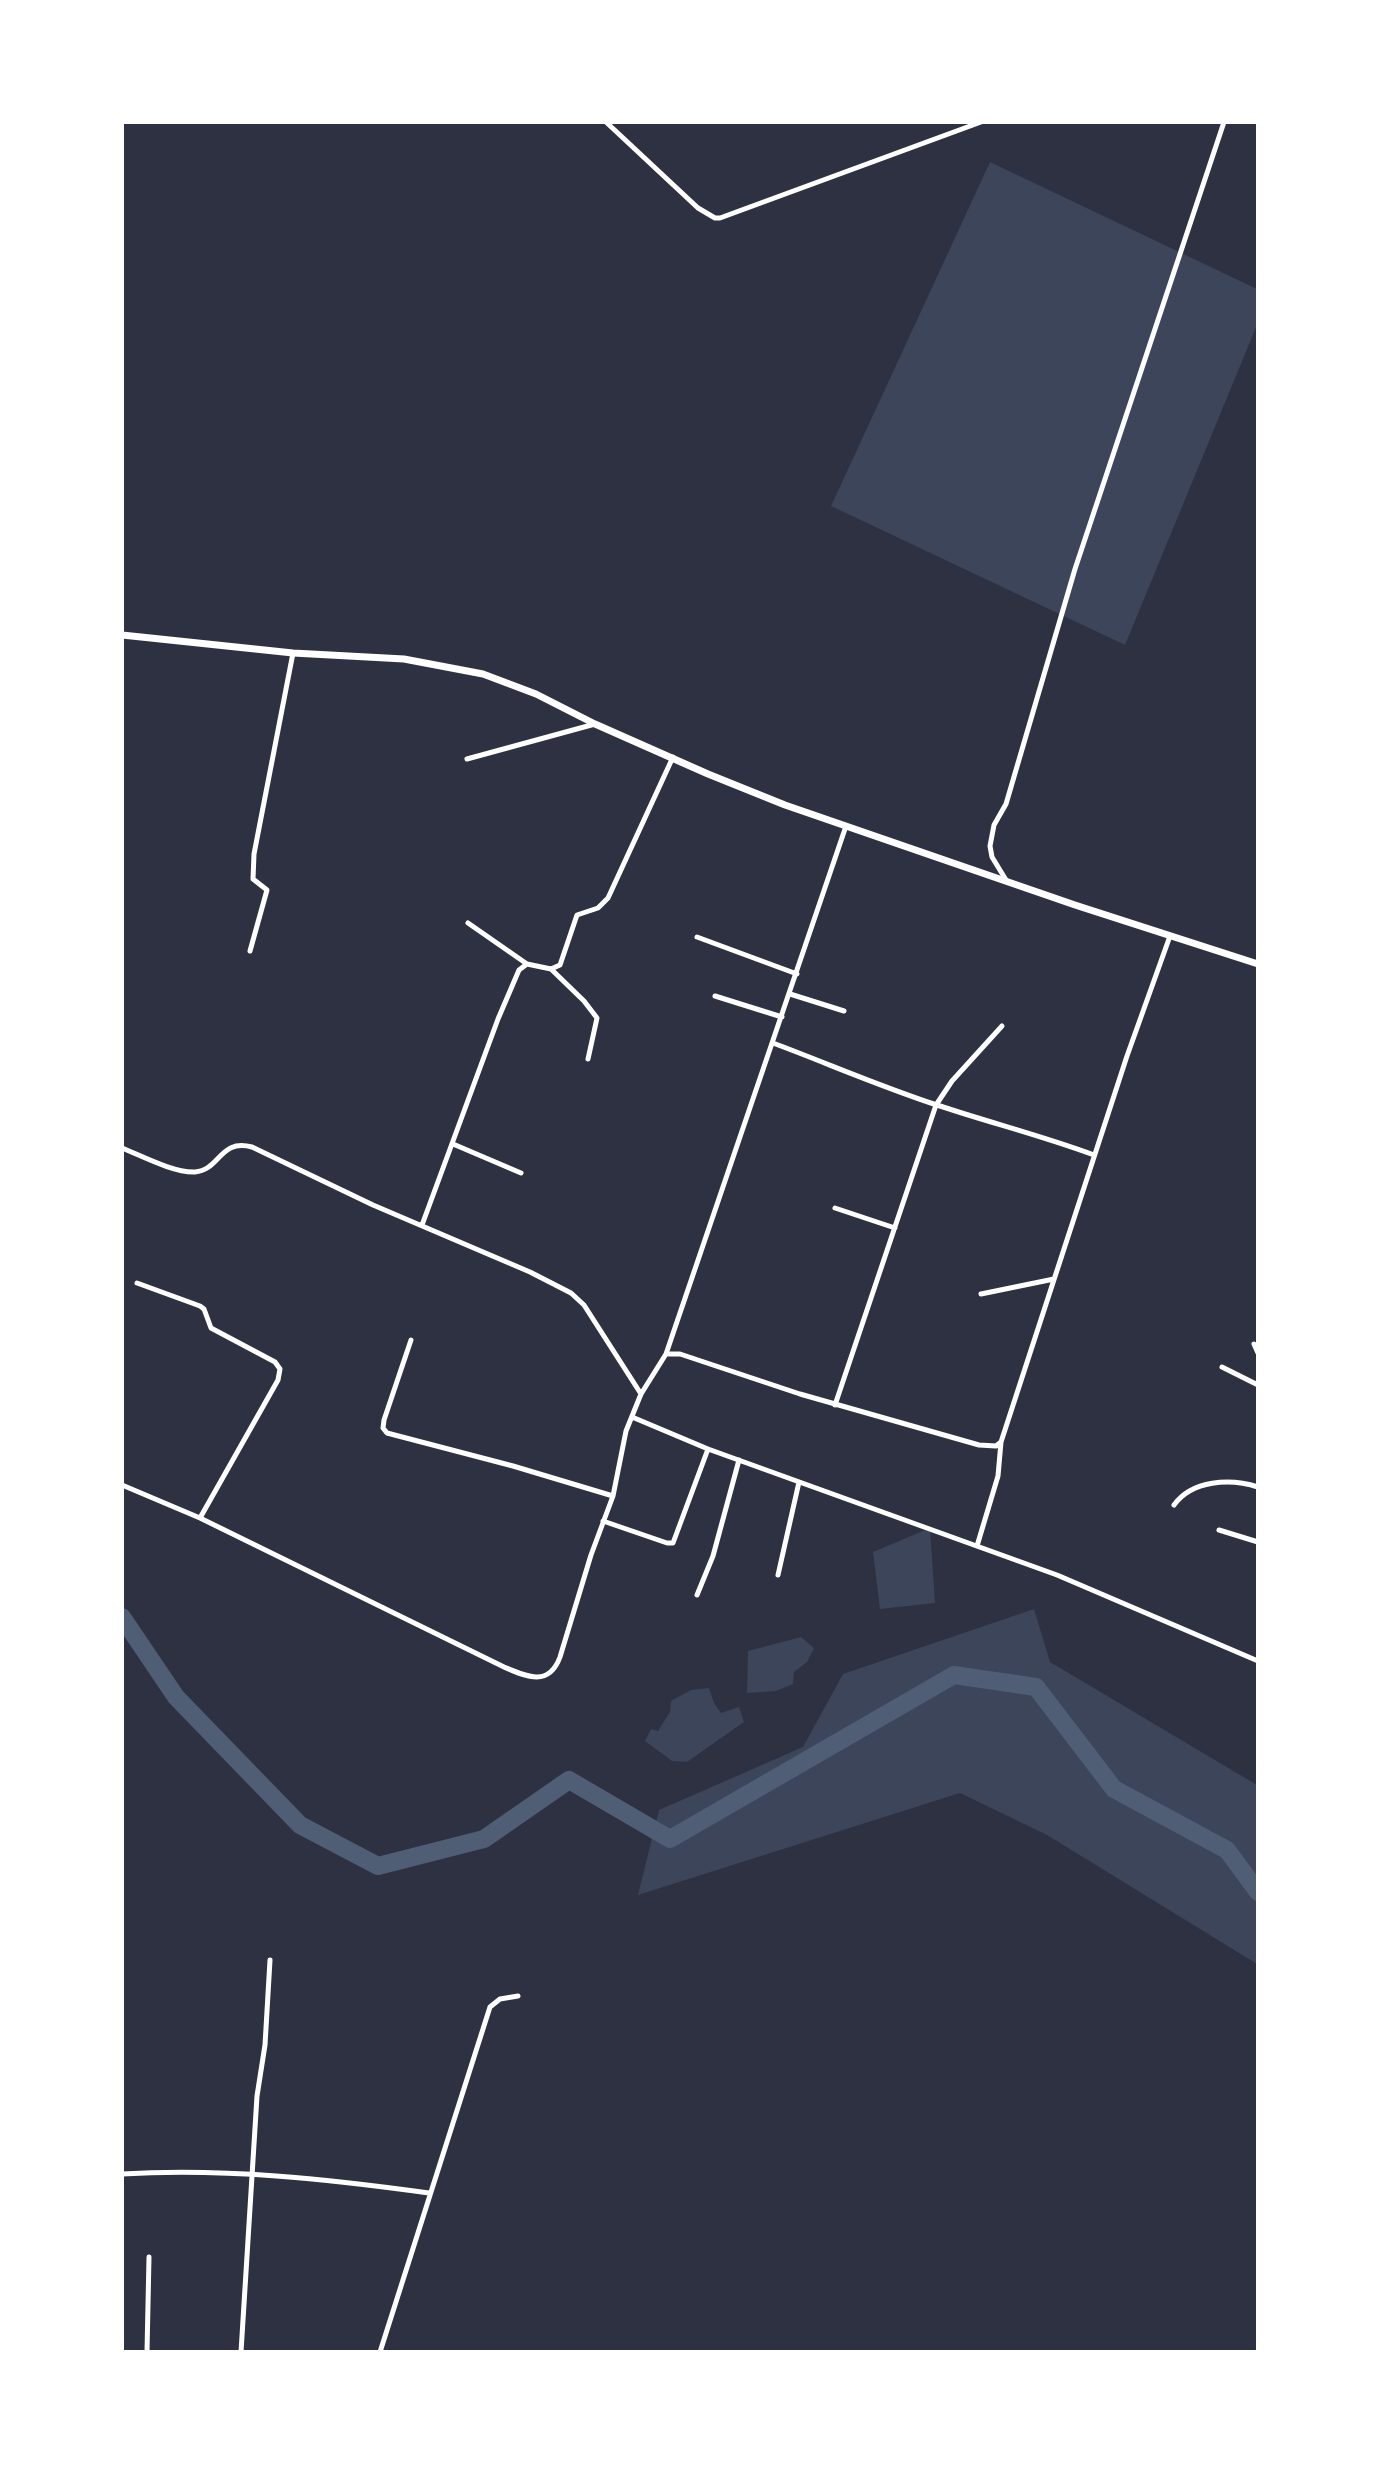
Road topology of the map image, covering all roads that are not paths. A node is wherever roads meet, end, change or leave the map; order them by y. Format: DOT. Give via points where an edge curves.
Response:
graph roads {
  1 [pos="606,122"];
  2 [pos="981,122"];
  3 [pos="1224,122"];
  4 [pos="969,124"];
  5 [pos="122,635"];
  6 [pos="293,653"];
  7 [pos="595,724"];
  8 [pos="673,757"];
  9 [pos="467,759"];
  10 [pos="846,826"];
  11 [pos="1006,880"];
  12 [pos="468,923"];
  13 [pos="1170,936"];
  14 [pos="697,937"];
  15 [pos="250,951"];
  16 [pos="527,964"];
  17 [pos="1258,964"];
  18 [pos="551,969"];
  19 [pos="797,974"];
  20 [pos="790,994"];
  21 [pos="715,996"];
  22 [pos="844,1011"];
  23 [pos="782,1017"];
  24 [pos="1002,1027"];
  25 [pos="773,1043"];
  26 [pos="588,1059"];
  27 [pos="936,1105"];
  28 [pos="453,1144"];
  29 [pos="122,1148"];
  30 [pos="1094,1155"];
  31 [pos="521,1172"];
  32 [pos="835,1208"];
  33 [pos="422,1225"];
  34 [pos="895,1228"];
  35 [pos="1054,1279"];
  36 [pos="136,1283"];
  37 [pos="981,1294"];
  38 [pos="411,1340"];
  39 [pos="1254,1345"];
  40 [pos="1258,1353"];
  41 [pos="666,1354"];
  42 [pos="1222,1367"];
  43 [pos="1258,1385"];
  44 [pos="641,1394"];
  45 [pos="835,1405"];
  46 [pos="632,1417"];
  47 [pos="1001,1442"];
  48 [pos="708,1449"];
  49 [pos="739,1460"];
  50 [pos="799,1482"];
  51 [pos="122,1485"];
  52 [pos="1258,1487"];
  53 [pos="613,1496"];
  54 [pos="1174,1505"];
  55 [pos="200,1518"];
  56 [pos="603,1521"];
  57 [pos="1219,1530"];
  58 [pos="1258,1542"];
  59 [pos="977,1546"];
  60 [pos="778,1575"];
  61 [pos="697,1595"];
  62 [pos="1258,1661"];
  63 [pos="270,1960"];
  64 [pos="518,1996"];
  65 [pos="122,2174"];
  66 [pos="252,2174"];
  67 [pos="429,2193"];
  68 [pos="149,2257"];
  69 [pos="147,2351"];
  70 [pos="242,2351"];
  71 [pos="380,2351"];
  1 -- 4 [label="street" via="698,208 715,218"];
  2 -- 4 [label="street"];
  3 -- 11 [label="street" via="1075,569 1010,793 990,836 992,857"];
  5 -- 6 [label="main road"];
  6 -- 7 [label="main road" via="404,659 457,668 515,685"];
  6 -- 15 [label="street" via="254,854 253,879 267,890"];
  7 -- 8 [label="main road"];
  7 -- 9 [label="street"];
  8 -- 10 [label="main road"];
  8 -- 18 [label="street" via="608,898 598,908 578,915 563,961"];
  10 -- 11 [label="main road"];
  10 -- 19 [label="street"];
  11 -- 13 [label="main road"];
  12 -- 16 [label="street"];
  13 -- 17 [label="main road"];
  13 -- 30 [label="street"];
  14 -- 19 [label="street"];
  16 -- 18 [label="street"];
  16 -- 28 [label="street" via="514,980"];
  18 -- 26 [label="street" via="597,1018"];
  19 -- 20 [label="street"];
  20 -- 22 [label="street"];
  20 -- 23 [label="street"];
  21 -- 23 [label="street"];
  23 -- 25 [label="street"];
  24 -- 27 [label="street"];
  25 -- 27 [label="street"];
  25 -- 41 [label="street"];
  27 -- 30 [label="street"];
  27 -- 34 [label="street"];
  28 -- 31 [label="street"];
  28 -- 33 [label="street"];
  29 -- 33 [label="street" via="194,1172 208,1167 232,1146 243,1145"];
  30 -- 35 [label="street"];
  32 -- 34 [label="street"];
  33 -- 44 [label="street" via="578,1297"];
  34 -- 45 [label="street"];
  35 -- 37 [label="street"];
  35 -- 47 [label="street"];
  36 -- 55 [label="street" via="200,1306 211,1328 281,1369"];
  38 -- 53 [label="street" via="384,1420 383,1428 390,1435"];
  39 -- 40 [label="street"];
  41 -- 44 [label="street"];
  41 -- 45 [label="street" via="680,1354"];
  42 -- 43 [label="street"];
  44 -- 46 [label="street"];
  45 -- 47 [label="street" via="979,1445"];
  46 -- 48 [label="street"];
  46 -- 53 [label="street"];
  47 -- 59 [label="street" via="998,1476"];
  48 -- 49 [label="street"];
  48 -- 56 [label="street" via="673,1543"];
  49 -- 50 [label="street"];
  49 -- 61 [label="street" via="713,1556"];
  50 -- 59 [label="street"];
  50 -- 60 [label="street"];
  51 -- 55 [label="street"];
  52 -- 54 [label="street" via="1231,1482 1198,1487 1186,1491"];
  53 -- 56 [label="street"];
  55 -- 56 [label="street" via="530,1677 543,1677 557,1666"];
  57 -- 58 [label="street"];
  59 -- 62 [label="street"];
  63 -- 66 [label="street"];
  64 -- 67 [label="street" via="500,1999 490,2007"];
  65 -- 66 [label="street"];
  66 -- 67 [label="street"];
  66 -- 70 [label="street"];
  67 -- 71 [label="street"];
  68 -- 69 [label="street"];
}
